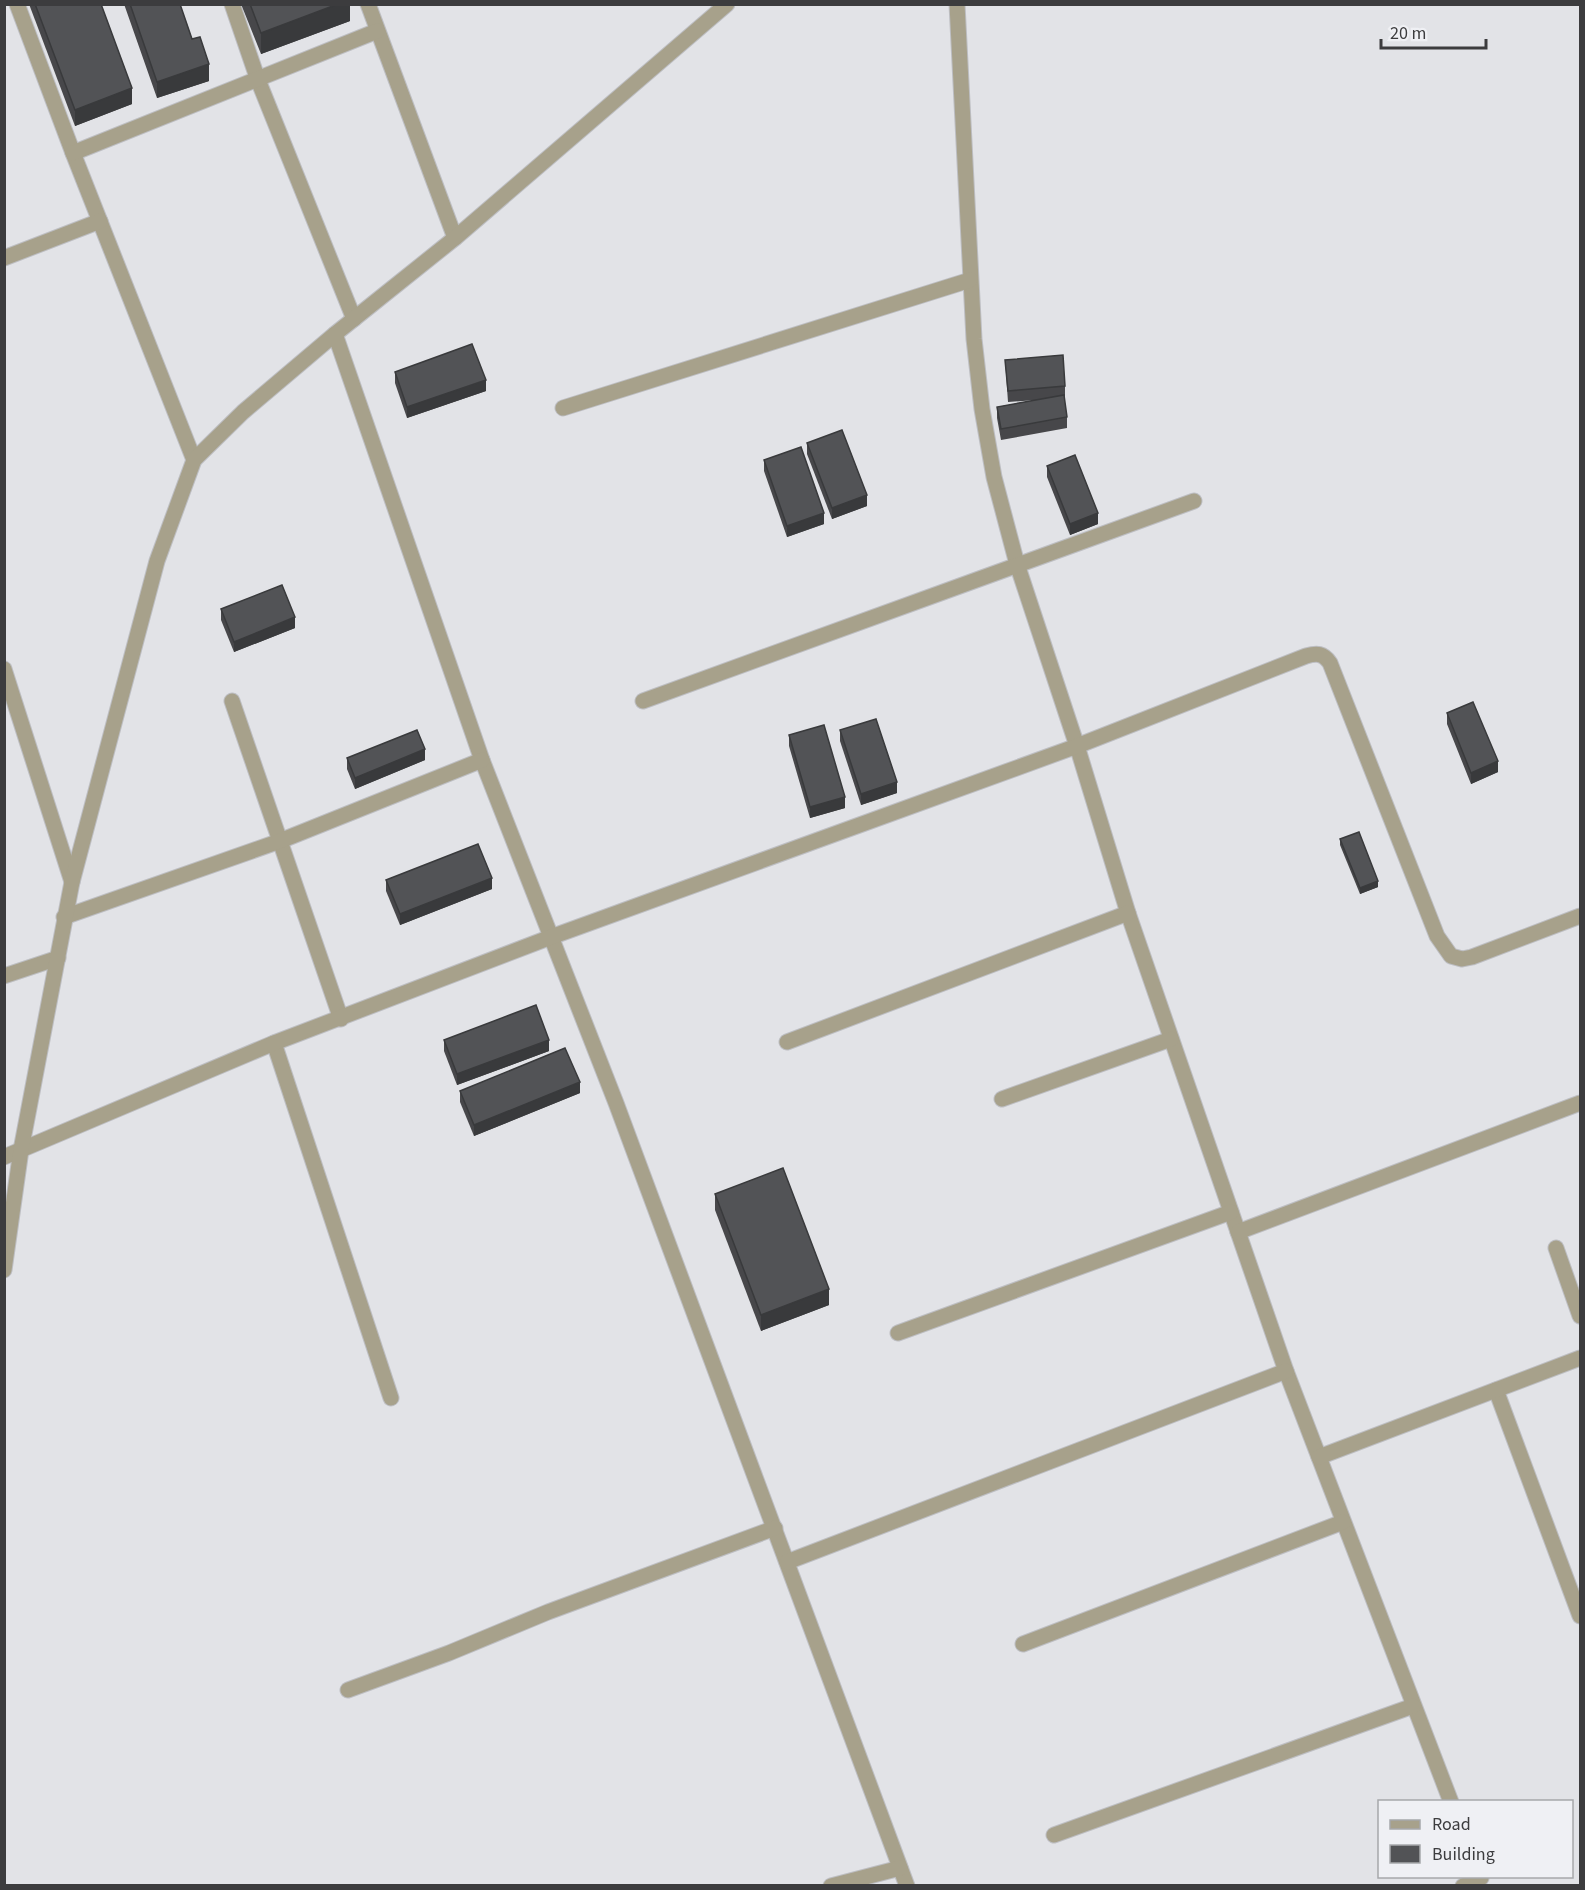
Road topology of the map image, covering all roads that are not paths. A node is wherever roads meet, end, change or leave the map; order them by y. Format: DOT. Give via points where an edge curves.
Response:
graph roads {
  1 [pos="17,4"];
  2 [pos="232,4"];
  3 [pos="368,4"];
  4 [pos="727,4"];
  5 [pos="957,4"];
  6 [pos="377,31"];
  7 [pos="258,80"];
  8 [pos="73,153"];
  9 [pos="100,221"];
  10 [pos="455,238"];
  11 [pos="4,258"];
  12 [pos="970,280"];
  13 [pos="354,319"];
  14 [pos="335,334"];
  15 [pos="564,408"];
  16 [pos="194,460"];
  17 [pos="1194,501"];
  18 [pos="1017,564"];
  19 [pos="4,669"];
  20 [pos="232,701"];
  21 [pos="643,701"];
  22 [pos="1077,746"];
  23 [pos="482,760"];
  24 [pos="280,842"];
  25 [pos="72,882"];
  26 [pos="1128,913"];
  27 [pos="1581,916"];
  28 [pos="64,917"];
  29 [pos="551,937"];
  30 [pos="58,958"];
  31 [pos="4,976"];
  32 [pos="341,1019"];
  33 [pos="1171,1039"];
  34 [pos="787,1042"];
  35 [pos="274,1043"];
  36 [pos="1002,1099"];
  37 [pos="1581,1103"];
  38 [pos="21,1150"];
  39 [pos="4,1157"];
  40 [pos="1230,1212"];
  41 [pos="1238,1232"];
  42 [pos="1556,1248"];
  43 [pos="4,1270"];
  44 [pos="1581,1316"];
  45 [pos="898,1334"];
  46 [pos="1581,1358"];
  47 [pos="1286,1371"];
  48 [pos="1496,1390"];
  49 [pos="391,1398"];
  50 [pos="1319,1457"];
  51 [pos="1343,1522"];
  52 [pos="775,1528"];
  53 [pos="787,1562"];
  54 [pos="1581,1616"];
  55 [pos="1023,1644"];
  56 [pos="348,1690"];
  57 [pos="1413,1706"];
  58 [pos="1450,1800"];
  59 [pos="1054,1835"];
  60 [pos="900,1868"];
  61 [pos="1482,1880"];
  62 [pos="831,1886"];
  63 [pos="907,1886"];
  64 [pos="1463,1886"];
  1 -- 8 [label="street"];
  2 -- 7 [label="street"];
  3 -- 6 [label="street"];
  4 -- 10 [label="street"];
  5 -- 12 [label="street"];
  6 -- 7 [label="street"];
  6 -- 10 [label="street"];
  7 -- 8 [label="street"];
  7 -- 13 [label="street"];
  8 -- 9 [label="street"];
  9 -- 11 [label="street"];
  9 -- 16 [label="street"];
  10 -- 13 [label="street"];
  12 -- 15 [label="street"];
  12 -- 18 [label="street" via="982,409 994,477"];
  13 -- 14 [label="street"];
  14 -- 16 [label="street" via="243,412"];
  14 -- 23 [label="street"];
  16 -- 25 [label="street" via="157,561"];
  17 -- 18 [label="street"];
  18 -- 21 [label="street"];
  18 -- 22 [label="street"];
  19 -- 25 [label="street"];
  20 -- 24 [label="street"];
  22 -- 26 [label="street"];
  22 -- 27 [label="street" via="1306,656 1325,656 1437,936 1451,956 1472,957"];
  22 -- 29 [label="street"];
  23 -- 24 [label="street"];
  23 -- 29 [label="street"];
  24 -- 28 [label="street"];
  24 -- 32 [label="street"];
  25 -- 28 [label="street"];
  26 -- 33 [label="street"];
  26 -- 34 [label="street"];
  28 -- 30 [label="street"];
  29 -- 32 [label="street"];
  29 -- 52 [label="street"];
  30 -- 31 [label="street"];
  30 -- 38 [label="street"];
  32 -- 35 [label="street"];
  33 -- 36 [label="street"];
  33 -- 40 [label="street"];
  35 -- 38 [label="street"];
  35 -- 49 [label="street"];
  37 -- 41 [label="street"];
  38 -- 39 [label="street"];
  38 -- 43 [label="street"];
  40 -- 41 [label="street"];
  40 -- 45 [label="street"];
  41 -- 47 [label="street"];
  42 -- 44 [label="street"];
  46 -- 48 [label="street"];
  47 -- 50 [label="street"];
  47 -- 53 [label="street"];
  48 -- 50 [label="street"];
  48 -- 54 [label="street"];
  50 -- 51 [label="street"];
  51 -- 55 [label="street"];
  51 -- 57 [label="street"];
  52 -- 53 [label="street"];
  52 -- 56 [label="street"];
  53 -- 60 [label="street"];
  57 -- 58 [label="street"];
  57 -- 59 [label="street"];
  60 -- 62 [label="street"];
  60 -- 63 [label="street"];
  61 -- 64 [label="street"];
}
